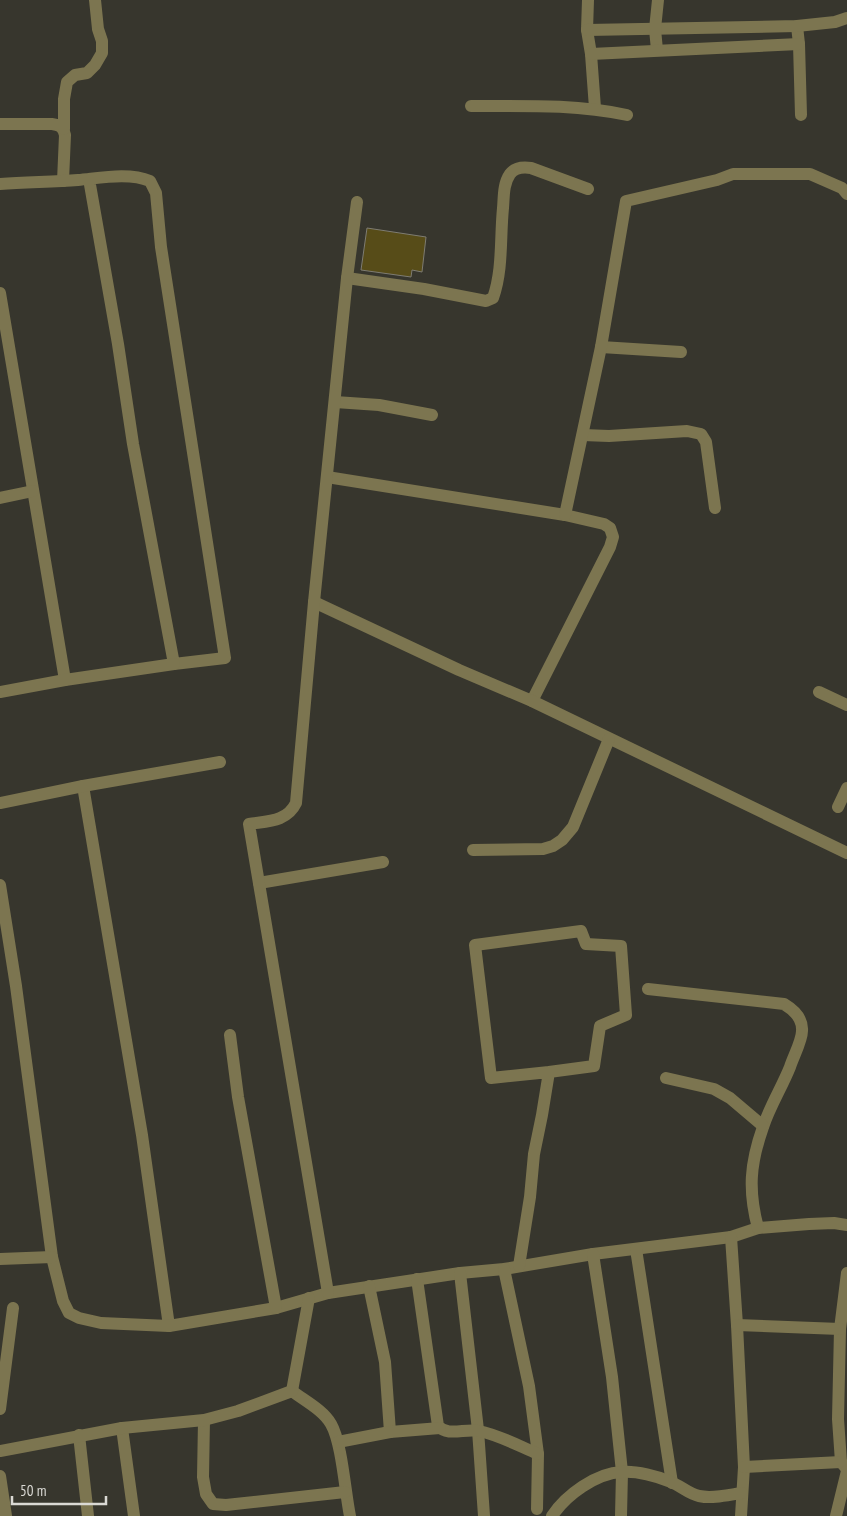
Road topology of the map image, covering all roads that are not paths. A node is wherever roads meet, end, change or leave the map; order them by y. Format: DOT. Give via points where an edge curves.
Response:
graph roads {
  1 [pos="95,0"];
  2 [pos="588,0"];
  3 [pos="658,0"];
  4 [pos="847,18"];
  5 [pos="798,26"];
  6 [pos="655,29"];
  7 [pos="587,30"];
  8 [pos="800,44"];
  9 [pos="657,50"];
  10 [pos="592,54"];
  11 [pos="471,106"];
  12 [pos="595,108"];
  13 [pos="627,114"];
  14 [pos="801,115"];
  15 [pos="0,124"];
  16 [pos="64,128"];
  17 [pos="89,179"];
  18 [pos="63,181"];
  19 [pos="0,184"];
  20 [pos="588,189"];
  21 [pos="847,194"];
  22 [pos="357,202"];
  23 [pos="347,278"];
  24 [pos="0,293"];
  25 [pos="601,348"];
  26 [pos="681,352"];
  27 [pos="335,402"];
  28 [pos="432,415"];
  29 [pos="583,435"];
  30 [pos="327,477"];
  31 [pos="34,491"];
  32 [pos="0,498"];
  33 [pos="715,508"];
  34 [pos="565,515"];
  35 [pos="314,602"];
  36 [pos="174,664"];
  37 [pos="65,680"];
  38 [pos="0,692"];
  39 [pos="819,692"];
  40 [pos="532,701"];
  41 [pos="847,705"];
  42 [pos="609,739"];
  43 [pos="220,762"];
  44 [pos="83,786"];
  45 [pos="847,788"];
  46 [pos="0,803"];
  47 [pos="838,807"];
  48 [pos="473,850"];
  49 [pos="847,853"];
  50 [pos="384,862"];
  51 [pos="259,883"];
  52 [pos="0,885"];
  53 [pos="2,908"];
  54 [pos="648,989"];
  55 [pos="230,1035"];
  56 [pos="548,1072"];
  57 [pos="666,1078"];
  58 [pos="763,1126"];
  59 [pos="847,1225"];
  60 [pos="758,1228"];
  61 [pos="731,1237"];
  62 [pos="636,1249"];
  63 [pos="593,1254"];
  64 [pos="52,1257"];
  65 [pos="0,1259"];
  66 [pos="519,1266"];
  67 [pos="504,1268"];
  68 [pos="460,1273"];
  69 [pos="847,1273"];
  70 [pos="417,1279"];
  71 [pos="369,1286"];
  72 [pos="328,1292"];
  73 [pos="310,1298"];
  74 [pos="13,1308"];
  75 [pos="276,1308"];
  76 [pos="169,1326"];
  77 [pos="738,1326"];
  78 [pos="840,1329"];
  79 [pos="292,1391"];
  80 [pos="0,1409"];
  81 [pos="204,1420"];
  82 [pos="122,1428"];
  83 [pos="440,1428"];
  84 [pos="478,1430"];
  85 [pos="390,1432"];
  86 [pos="79,1435"];
  87 [pos="338,1442"];
  88 [pos="0,1451"];
  89 [pos="538,1454"];
  90 [pos="744,1467"];
  91 [pos="845,1467"];
  92 [pos="622,1472"];
  93 [pos="0,1476"];
  94 [pos="672,1482"];
  95 [pos="345,1492"];
  96 [pos="742,1493"];
  97 [pos="537,1509"];
  98 [pos="6,1516"];
  99 [pos="88,1516"];
  100 [pos="134,1516"];
  101 [pos="350,1516"];
  102 [pos="484,1516"];
  103 [pos="552,1516"];
  104 [pos="621,1516"];
  105 [pos="741,1516"];
  106 [pos="836,1516"];
  1 -- 16 [label="street" via="102,53 88,72 75,75 67,82"];
  2 -- 7 [label="street"];
  3 -- 6 [label="street"];
  4 -- 5 [label="street"];
  5 -- 6 [label="street"];
  5 -- 8 [label="street"];
  6 -- 7 [label="street"];
  6 -- 9 [label="street"];
  7 -- 10 [label="street"];
  8 -- 9 [label="street"];
  8 -- 14 [label="street"];
  9 -- 10 [label="street"];
  10 -- 12 [label="street"];
  11 -- 12 [label="street"];
  12 -- 13 [label="street"];
  15 -- 16 [label="street" via="52,124"];
  16 -- 18 [label="street"];
  17 -- 18 [label="street"];
  17 -- 36 [label="street"];
  17 -- 36 [label="street" via="140,176 150,181 156,193 164,267 225,658"];
  18 -- 19 [label="street"];
  20 -- 23 [label="street" via="531,168 521,167 511,172 505,185 499,281 494,298 486,302"];
  21 -- 25 [label="street" via="842,188 810,174 733,174 626,200"];
  22 -- 23 [label="street"];
  23 -- 27 [label="street"];
  24 -- 31 [label="street"];
  25 -- 26 [label="street"];
  25 -- 29 [label="street"];
  27 -- 28 [label="street" via="379,405"];
  27 -- 30 [label="street"];
  29 -- 33 [label="street" via="687,431 701,434 706,442"];
  29 -- 34 [label="street"];
  30 -- 34 [label="street"];
  30 -- 35 [label="street"];
  31 -- 32 [label="street"];
  31 -- 37 [label="street"];
  34 -- 40 [label="street" via="604,524 610,528 613,537"];
  35 -- 40 [label="street"];
  35 -- 51 [label="street" via="296,803 286,817 249,824"];
  36 -- 37 [label="street"];
  37 -- 38 [label="street"];
  39 -- 41 [label="street"];
  40 -- 42 [label="street"];
  42 -- 48 [label="street" via="572,827 562,840 542,849"];
  42 -- 49 [label="street"];
  43 -- 44 [label="street"];
  44 -- 46 [label="street"];
  44 -- 76 [label="street" via="142,1135"];
  45 -- 47 [label="street"];
  50 -- 51 [label="street"];
  51 -- 72 [label="street"];
  52 -- 53 [label="street"];
  53 -- 64 [label="street"];
  54 -- 58 [label="street" via="784,1004 793,1010 803,1031 784,1083"];
  55 -- 75 [label="street"];
  56 -- 56 [label="street" via="491,1078 475,945 581,931 586,944 621,946 626,1015 600,1026 594,1066"];
  56 -- 66 [label="street"];
  57 -- 58 [label="street" via="714,1089"];
  58 -- 60 [label="street" via="751,1170 752,1203"];
  59 -- 60 [label="street"];
  60 -- 61 [label="street"];
  61 -- 62 [label="street"];
  61 -- 77 [label="street"];
  62 -- 63 [label="street"];
  62 -- 94 [label="street"];
  63 -- 66 [label="street"];
  63 -- 92 [label="street" via="612,1377"];
  64 -- 65 [label="street"];
  64 -- 76 [label="street" via="62,1301 69,1313 101,1323"];
  66 -- 67 [label="street"];
  67 -- 68 [label="street"];
  67 -- 89 [label="street" via="529,1386"];
  68 -- 70 [label="street"];
  68 -- 84 [label="street"];
  69 -- 78 [label="street"];
  70 -- 71 [label="street"];
  70 -- 83 [label="street"];
  71 -- 72 [label="street"];
  71 -- 85 [label="street" via="386,1362"];
  72 -- 73 [label="street"];
  73 -- 75 [label="street"];
  73 -- 79 [label="street"];
  74 -- 80 [label="street"];
  75 -- 76 [label="street"];
  77 -- 78 [label="street"];
  77 -- 90 [label="street"];
  78 -- 91 [label="street" via="838,1419"];
  79 -- 81 [label="street"];
  79 -- 87 [label="street" via="322,1412"];
  81 -- 82 [label="street"];
  81 -- 95 [label="street" via="203,1477 206,1494 213,1504"];
  82 -- 86 [label="street"];
  82 -- 100 [label="street"];
  83 -- 84 [label="street" via="448,1432"];
  83 -- 85 [label="street"];
  84 -- 89 [label="street"];
  84 -- 102 [label="street"];
  85 -- 87 [label="street"];
  86 -- 88 [label="street"];
  86 -- 99 [label="street"];
  87 -- 95 [label="street"];
  89 -- 97 [label="street"];
  90 -- 91 [label="street"];
  90 -- 96 [label="street"];
  91 -- 106 [label="street"];
  92 -- 94 [label="street"];
  92 -- 103 [label="street" via="580,1487"];
  92 -- 104 [label="street"];
  93 -- 98 [label="street"];
  94 -- 96 [label="street" via="700,1496"];
  95 -- 101 [label="street"];
  96 -- 105 [label="street"];
}
